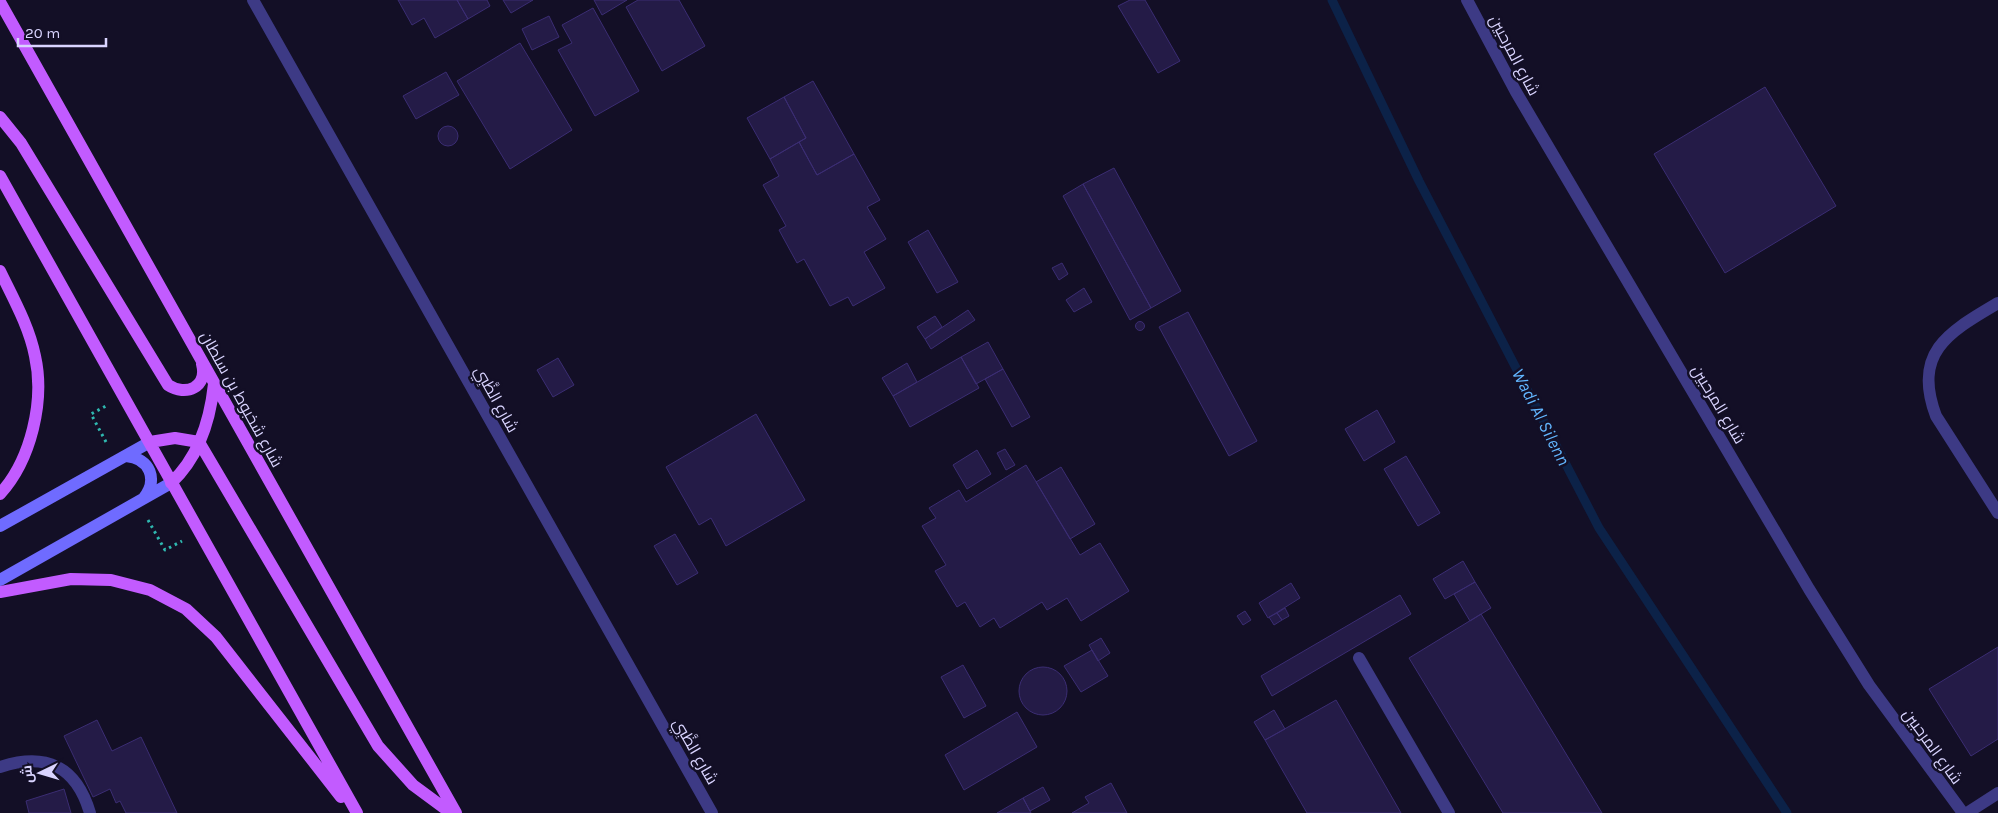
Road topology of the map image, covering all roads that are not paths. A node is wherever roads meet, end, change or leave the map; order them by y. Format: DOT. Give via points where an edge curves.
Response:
graph roads {
  1 [pos="253,0"];
  2 [pos="1467,0"];
  3 [pos="0,2"];
  4 [pos="0,117"];
  5 [pos="0,176"];
  6 [pos="0,271"];
  7 [pos="1998,302"];
  8 [pos="201,359"];
  9 [pos="214,384"];
  10 [pos="150,442"];
  11 [pos="199,442"];
  12 [pos="126,456"];
  13 [pos="171,483"];
  14 [pos="0,494"];
  15 [pos="144,499"];
  16 [pos="1998,513"];
  17 [pos="0,526"];
  18 [pos="0,580"];
  19 [pos="0,592"];
  20 [pos="1358,658"];
  21 [pos="0,767"];
  22 [pos="1998,792"];
  23 [pos="89,810"];
  24 [pos="353,813"];
  25 [pos="357,813"];
  26 [pos="451,813"];
  27 [pos="456,813"];
  28 [pos="712,813"];
  29 [pos="1449,813"];
  30 [pos="1963,813"];
  31 [pos="1967,813"];
  1 -- 28 [label="street, شارع الظَّبِي"];
  2 -- 30 [label="street, شارع المرحبين" via="1521,101 1809,589 1869,685"];
  3 -- 8 [label="main road, شارع شخبوط بن سلطان"];
  4 -- 8 [label="main road" via="21,143 168,385 184,391 199,384 203,376"];
  5 -- 10 [label="main road"];
  6 -- 14 [label="main road" via="36,357 38,392 34,426 22,459"];
  7 -- 16 [label="street" via="1944,339 1930,367 1928,384 1936,416"];
  8 -- 9 [label="main road, شارع شخبوط بن سلطان"];
  9 -- 11 [label="main road" via="210,414"];
  9 -- 27 [label="main road, شارع شخبوط بن سلطان"];
  10 -- 11 [label="main road" via="175,438"];
  10 -- 12 [label="main road"];
  10 -- 13 [label="main road"];
  11 -- 13 [label="main road" via="188,465"];
  11 -- 26 [label="main road" via="378,746 413,785"];
  12 -- 15 [label="main road" via="140,460 150,471 152,486"];
  12 -- 17 [label="main road"];
  13 -- 15 [label="main road"];
  13 -- 25 [label="main road"];
  15 -- 18 [label="main road"];
  19 -- 24 [label="main road" via="71,579 111,580 150,590 186,610 216,637"];
  20 -- 29 [label="street"];
  21 -- 23 [label="street" via="30,760 56,766 77,783"];
  22 -- 31 [label="street"];
}
